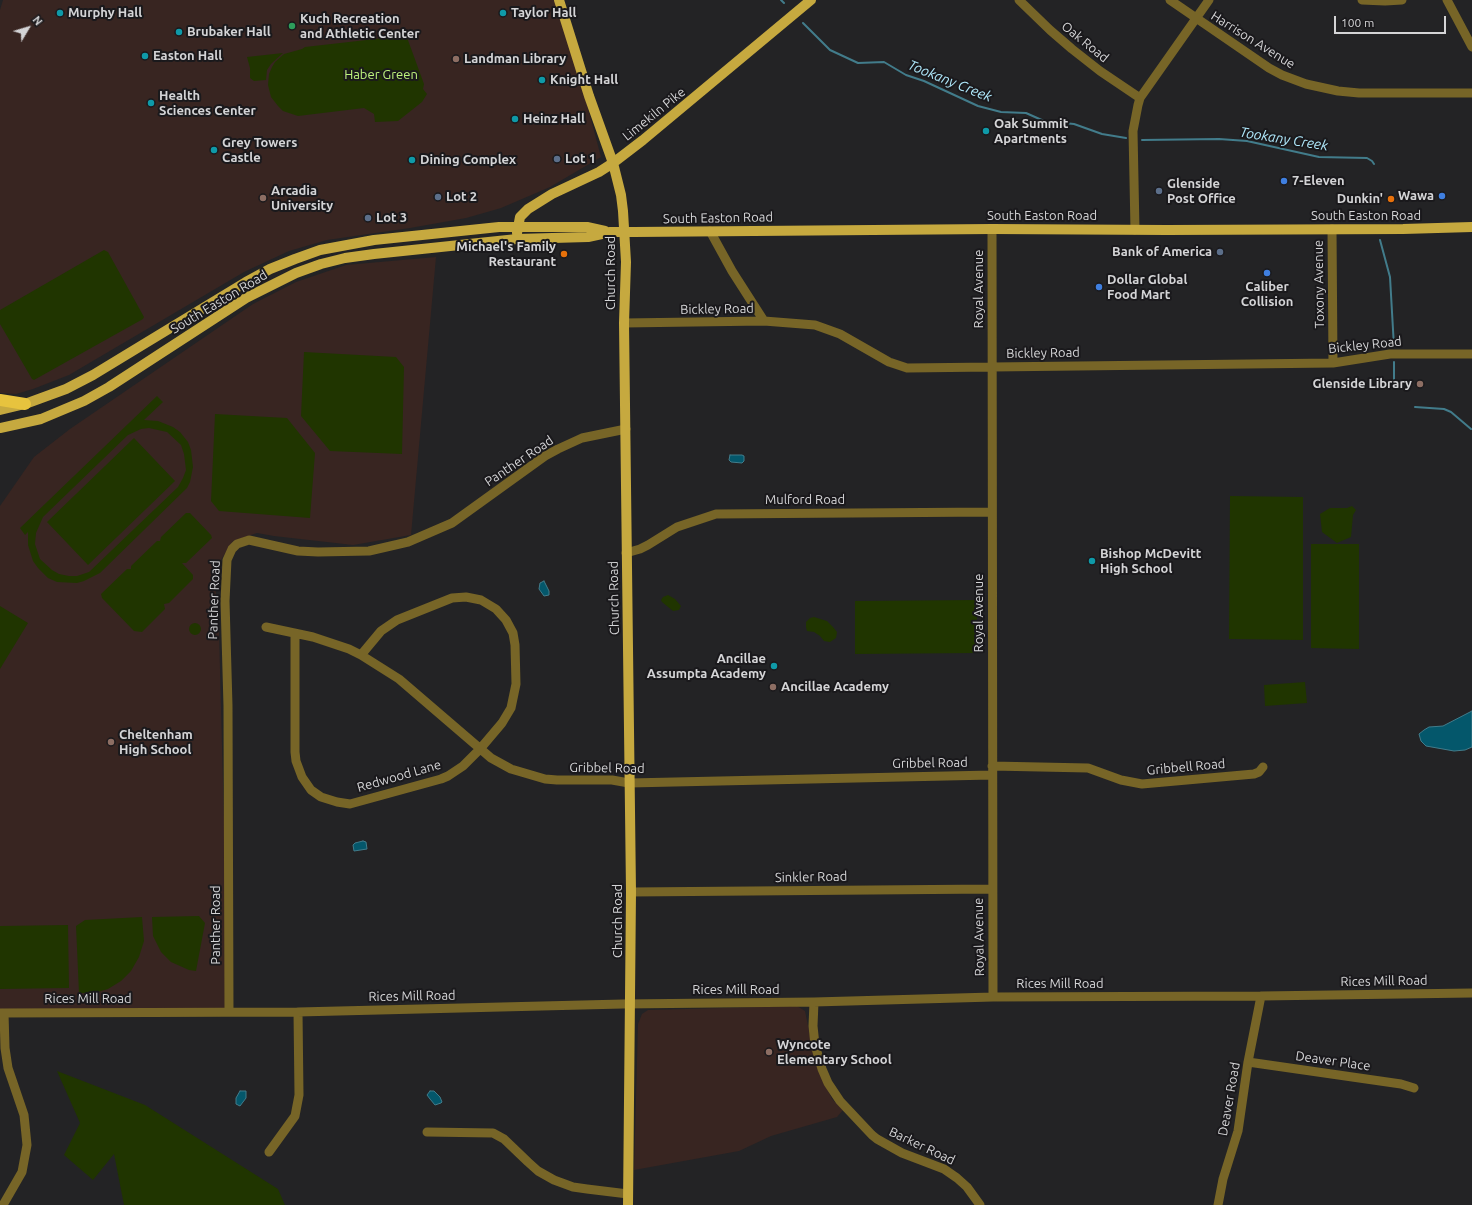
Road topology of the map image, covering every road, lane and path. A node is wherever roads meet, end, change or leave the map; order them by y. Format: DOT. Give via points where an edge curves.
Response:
graph roads {
  1 [pos="559,0"];
  2 [pos="811,0"];
  3 [pos="1019,0"];
  4 [pos="1170,0"];
  5 [pos="1209,0"];
  6 [pos="1362,0"];
  7 [pos="1402,0"];
  8 [pos="1447,0"];
  9 [pos="1196,18"];
  10 [pos="1472,47"];
  11 [pos="1472,93"];
  12 [pos="1140,98"];
  13 [pos="612,163"];
  14 [pos="518,227"];
  15 [pos="1472,227"];
  16 [pos="992,228"];
  17 [pos="1332,229"];
  18 [pos="1135,230"];
  19 [pos="710,231"];
  20 [pos="611,232"];
  21 [pos="517,239"];
  22 [pos="228,293"];
  23 [pos="235,305"];
  24 [pos="764,321"];
  25 [pos="624,323"];
  26 [pos="1472,354"];
  27 [pos="1333,362"];
  28 [pos="993,366"];
  29 [pos="0,400"];
  30 [pos="25,404"];
  31 [pos="0,410"];
  32 [pos="0,428"];
  33 [pos="626,429"];
  34 [pos="992,512"];
  35 [pos="626,553"];
  36 [pos="266,627"];
  37 [pos="295,633"];
  38 [pos="361,655"];
  39 [pos="480,749"];
  40 [pos="1263,767"];
  41 [pos="992,771"];
  42 [pos="629,783"];
  43 [pos="992,889"];
  44 [pos="631,892"];
  45 [pos="1472,993"];
  46 [pos="1261,996"];
  47 [pos="993,997"];
  48 [pos="814,1002"];
  49 [pos="630,1004"];
  50 [pos="229,1011"];
  51 [pos="298,1012"];
  52 [pos="2,1013"];
  53 [pos="1248,1062"];
  54 [pos="1414,1088"];
  55 [pos="427,1132"];
  56 [pos="269,1152"];
  57 [pos="628,1194"];
  58 [pos="3,1205"];
  59 [pos="628,1205"];
  60 [pos="980,1205"];
  61 [pos="1218,1205"];
  1 -- 13 [label="main road, Church Road"];
  2 -- 13 [label="main road, Limekiln Pike"];
  3 -- 12 [label="street, Oak Road" via="1076,52"];
  4 -- 9 [label="street, Harrison Avenue"];
  5 -- 9 [label="street"];
  6 -- 7 [label="street"];
  8 -- 10 [label="street"];
  9 -- 11 [label="street, Harrison Avenue" via="1269,68 1306,84 1359,93"];
  9 -- 12 [label="street"];
  12 -- 18 [label="street" via="1133,131"];
  13 -- 14 [label="main road, Limekiln Pike" via="535,203 520,217"];
  13 -- 25 [label="main road, Church Road" via="623,211 626,262"];
  14 -- 20 [label="main road, South Easton Road" via="587,227"];
  14 -- 21 [label="main road, Limekiln Pike"];
  14 -- 22 [label="main road, South Easton Road" via="374,240 320,250 270,269"];
  15 -- 17 [label="main road, South Easton Road"];
  16 -- 18 [label="main road, South Easton Road"];
  16 -- 19 [label="main road, South Easton Road"];
  16 -- 28 [label="street, Royal Avenue"];
  17 -- 18 [label="main road, South Easton Road"];
  17 -- 27 [label="street, Toxony Avenue"];
  19 -- 20 [label="main road, South Easton Road, bridge"];
  19 -- 24 [label="street"];
  20 -- 21 [label="main road, South Easton Road" via="588,237"];
  21 -- 23 [label="main road, South Easton Road" via="345,258 296,273"];
  22 -- 23 [label="main road"];
  22 -- 30 [label="main road, South Easton Road" via="93,375 66,389"];
  23 -- 32 [label="main road, South Easton Road" via="84,401 40,419"];
  24 -- 25 [label="street, Bickley Road"];
  24 -- 28 [label="street, Bickley Road" via="822,327 901,367"];
  25 -- 33 [label="main road, Church Road"];
  26 -- 27 [label="street, Bickley Road" via="1390,354"];
  27 -- 28 [label="street, Bickley Road"];
  28 -- 34 [label="street, Royal Avenue"];
  29 -- 30 [label="highway"];
  30 -- 31 [label="main road, South Easton Road"];
  33 -- 35 [label="main road, Church Road"];
  33 -- 50 [label="street, Panther Road" via="570,443 545,456 452,523 387,548 369,551 298,551 249,540 232,549 227,560 225,601"];
  34 -- 35 [label="street, Mulford Road" via="716,514 677,527 648,545"];
  34 -- 41 [label="street, Royal Avenue"];
  35 -- 42 [label="main road, Church Road"];
  36 -- 37 [label="street, Gribbel Road"];
  37 -- 38 [label="street, Gribbel Road" via="320,639"];
  37 -- 39 [label="street, Redwood Lane" via="296,761 306,783 316,794 350,804 441,779 463,766"];
  38 -- 39 [label="street, Gribbel Road" via="399,679"];
  38 -- 39 [label="street, Redwood Lane" via="381,631 393,622 446,600 473,598 486,602 496,609 506,620 514,637 515,692 511,708 502,723"];
  39 -- 42 [label="street, Gribbel Road" via="511,769 533,776 557,780 612,780"];
  40 -- 41 [label="street, Gribbell Road" via="1254,774 1142,784 1121,780 1088,768"];
  41 -- 42 [label="street, Gribbel Road"];
  41 -- 43 [label="street, Royal Avenue"];
  42 -- 44 [label="main road, Church Road"];
  43 -- 44 [label="street, Sinkler Road"];
  43 -- 47 [label="street, Royal Avenue"];
  44 -- 49 [label="main road, Church Road"];
  45 -- 46 [label="street, Rices Mill Road"];
  46 -- 47 [label="street, Rices Mill Road"];
  46 -- 53 [label="street, Deaver Road"];
  47 -- 48 [label="street, Rices Mill Road"];
  48 -- 49 [label="street, Rices Mill Road"];
  48 -- 60 [label="street, Barker Road" via="815,1045 828,1083 840,1101 872,1135 902,1153 944,1169 967,1187"];
  49 -- 51 [label="street, Rices Mill Road"];
  49 -- 57 [label="main road, Church Road"];
  50 -- 51 [label="street, Rices Mill Road"];
  50 -- 52 [label="street, Rices Mill Road"];
  51 -- 56 [label="street" via="299,1095 295,1116"];
  52 -- 58 [label="street" via="4,1048 24,1115 27,1145 22,1172"];
  53 -- 54 [label="street, Deaver Place"];
  53 -- 61 [label="street, Deaver Road" via="1238,1131 1223,1178"];
  55 -- 57 [label="street" via="493,1133 504,1139 538,1171 554,1180 587,1190"];
  57 -- 59 [label="main road, Church Road"];
}
